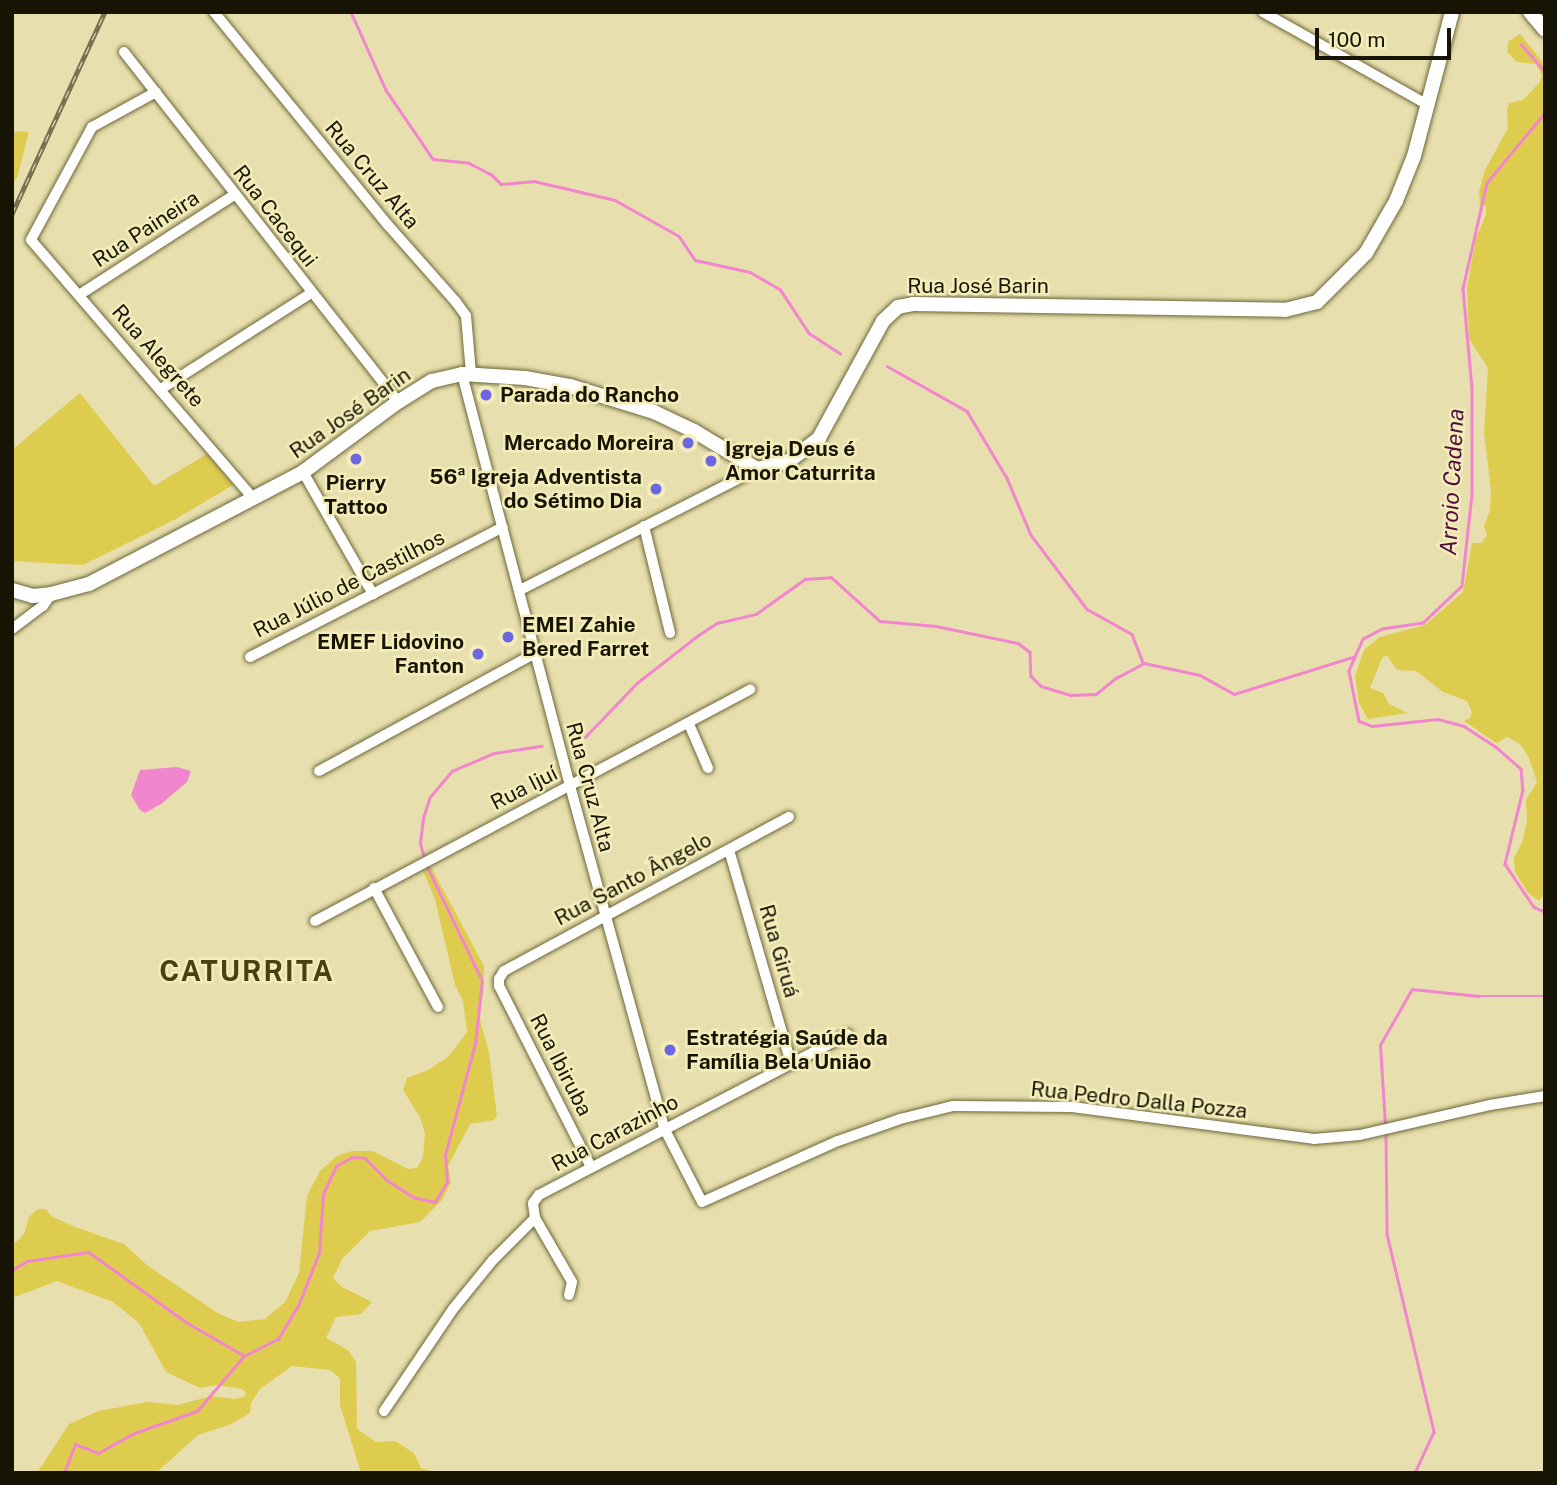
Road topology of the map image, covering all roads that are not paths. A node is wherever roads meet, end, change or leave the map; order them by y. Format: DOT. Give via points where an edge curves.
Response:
graph roads {
  1 [pos="214,12"];
  2 [pos="1263,12"];
  3 [pos="1452,12"];
  4 [pos="1530,12"];
  5 [pos="1545,30"];
  6 [pos="124,52"];
  7 [pos="156,92"];
  8 [pos="1428,105"];
  9 [pos="234,195"];
  10 [pos="311,293"];
  11 [pos="79,295"];
  12 [pos="467,374"];
  13 [pos="161,389"];
  14 [pos="398,402"];
  15 [pos="757,468"];
  16 [pos="303,472"];
  17 [pos="254,499"];
  18 [pos="644,526"];
  19 [pos="503,527"];
  20 [pos="12,590"];
  21 [pos="520,590"];
  22 [pos="51,594"];
  23 [pos="373,594"];
  24 [pos="12,629"];
  25 [pos="670,633"];
  26 [pos="535,653"];
  27 [pos="250,657"];
  28 [pos="750,690"];
  29 [pos="689,724"];
  30 [pos="708,768"];
  31 [pos="319,771"];
  32 [pos="570,786"];
  33 [pos="789,817"];
  34 [pos="729,850"];
  35 [pos="374,888"];
  36 [pos="606,916"];
  37 [pos="315,920"];
  38 [pos="499,979"];
  39 [pos="438,1007"];
  40 [pos="848,1034"];
  41 [pos="792,1063"];
  42 [pos="1545,1096"];
  43 [pos="664,1128"];
  44 [pos="591,1167"];
  45 [pos="702,1202"];
  46 [pos="535,1218"];
  47 [pos="569,1295"];
  48 [pos="384,1411"];
  1 -- 12 [label="street, Rua Cruz Alta" via="466,316"];
  2 -- 8 [label="street"];
  3 -- 8 [label="main road, Rua José Barin"];
  4 -- 5 [label="main road"];
  6 -- 7 [label="street, Rua Cacequi"];
  7 -- 9 [label="street, Rua Cacequi"];
  7 -- 11 [label="street, Rua Alegrete" via="92,127 30,240"];
  8 -- 15 [label="main road, Rua José Barin" via="1405,178 1378,232 1366,253 1317,302 1285,310 913,303 898,307 883,321 819,438 789,461"];
  9 -- 10 [label="street, Rua Cacequi"];
  9 -- 11 [label="street, Rua Paineira"];
  10 -- 13 [label="street"];
  10 -- 14 [label="street, Rua Cacequi"];
  11 -- 13 [label="street, Rua Alegrete"];
  12 -- 14 [label="main road, Rua José Barin" via="432,381"];
  12 -- 15 [label="main road, Rua José Barin" via="570,386 654,412"];
  12 -- 19 [label="street, Rua Cruz Alta"];
  13 -- 17 [label="street, Rua Alegrete"];
  14 -- 16 [label="main road, Rua José Barin"];
  15 -- 18 [label="street"];
  16 -- 17 [label="main road, Rua José Barin"];
  16 -- 23 [label="street"];
  17 -- 22 [label="main road, Rua José Barin" via="89,584"];
  18 -- 21 [label="street"];
  18 -- 25 [label="street"];
  19 -- 21 [label="street, Rua Cruz Alta"];
  19 -- 23 [label="street, Rua Júlio de Castilhos"];
  20 -- 22 [label="main road, Rua José Barin" via="33,596"];
  21 -- 26 [label="street, Rua Cruz Alta"];
  22 -- 24 [label="street" via="43,606"];
  23 -- 27 [label="street, Rua Júlio de Castilhos"];
  26 -- 31 [label="street"];
  26 -- 32 [label="street, Rua Cruz Alta"];
  28 -- 29 [label="street, Rua Ijuí"];
  29 -- 30 [label="street"];
  29 -- 32 [label="street, Rua Ijuí"];
  32 -- 35 [label="street, Rua Ijuí"];
  32 -- 36 [label="street, Rua Cruz Alta"];
  33 -- 34 [label="street, Rua Santo Ângelo"];
  34 -- 36 [label="street, Rua Santo Ângelo"];
  34 -- 41 [label="street, Rua Giruá"];
  35 -- 37 [label="street, Rua Ijuí"];
  35 -- 39 [label="street"];
  36 -- 38 [label="street, Rua Santo Ângelo" via="504,971"];
  36 -- 43 [label="street, Rua Cruz Alta"];
  38 -- 44 [label="street, Rua Ibiruba"];
  40 -- 41 [label="street, Rua Carazinho"];
  41 -- 43 [label="street, Rua Carazinho"];
  42 -- 45 [label="street, Rua Pedro Dalla Pozza" via="1360,1135 1314,1139 1072,1107 953,1106 838,1141"];
  43 -- 44 [label="street, Rua Carazinho"];
  43 -- 45 [label="street, Rua Cruz Alta"];
  44 -- 46 [label="street, Rua Carazinho" via="539,1195 533,1203"];
  46 -- 47 [label="street" via="572,1282"];
  46 -- 48 [label="street" via="453,1309"];
}
